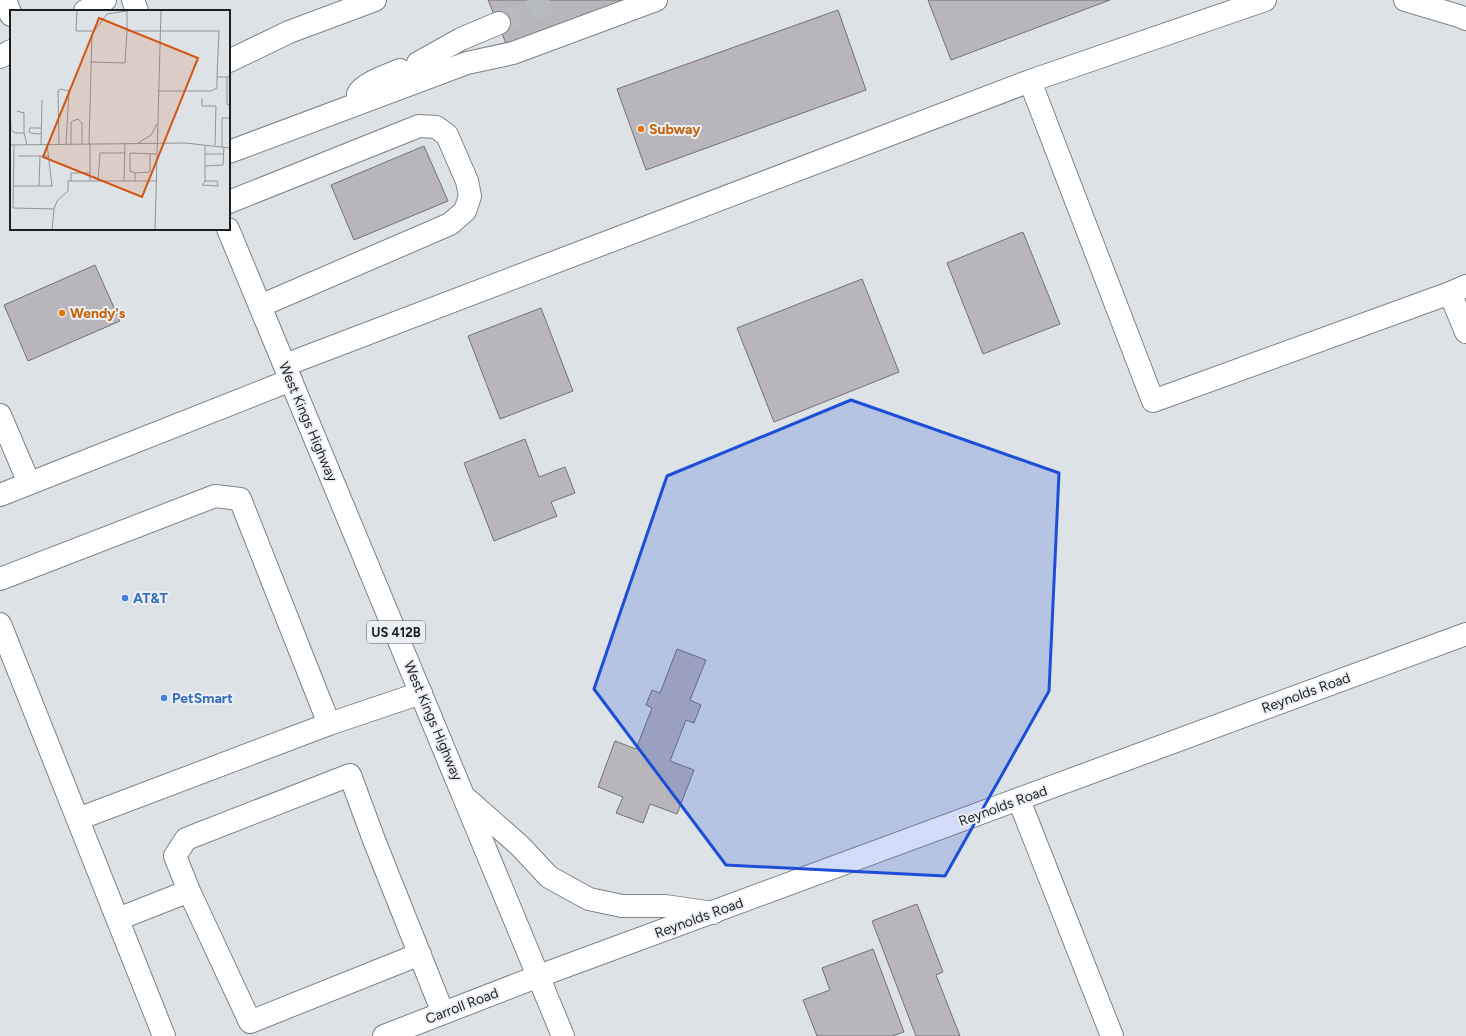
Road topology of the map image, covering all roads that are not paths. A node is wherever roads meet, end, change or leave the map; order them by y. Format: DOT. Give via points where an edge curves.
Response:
graph roads {
  1 [pos="5,0"];
  2 [pos="105,0"];
  3 [pos="133,0"];
  4 [pos="375,0"];
  5 [pos="656,0"];
  6 [pos="1265,0"];
  7 [pos="1405,0"];
  8 [pos="87,10"];
  9 [pos="137,10"];
  10 [pos="10,12"];
  11 [pos="1466,19"];
  12 [pos="499,23"];
  13 [pos="10,52"];
  14 [pos="0,57"];
  15 [pos="230,61"];
  16 [pos="1030,81"];
  17 [pos="352,106"];
  18 [pos="230,152"];
  19 [pos="230,202"];
  20 [pos="228,230"];
  21 [pos="1458,289"];
  22 [pos="260,306"];
  23 [pos="1466,332"];
  24 [pos="288,373"];
  25 [pos="0,415"];
  26 [pos="29,483"];
  27 [pos="0,494"];
  28 [pos="0,579"];
  29 [pos="0,624"];
  30 [pos="1466,634"];
  31 [pos="421,693"];
  32 [pos="329,724"];
  33 [pos="464,797"];
  34 [pos="1019,800"];
  35 [pos="78,819"];
  36 [pos="188,891"];
  37 [pos="713,913"];
  38 [pos="118,920"];
  39 [pos="420,954"];
  40 [pos="539,976"];
  41 [pos="444,1013"];
  42 [pos="164,1036"];
  43 [pos="384,1036"];
  44 [pos="563,1036"];
  45 [pos="1112,1036"];
  1 -- 10 [label="main road"];
  2 -- 8 [label="main road"];
  3 -- 9 [label="main road"];
  4 -- 15 [label="main road" via="289,32"];
  5 -- 17 [label="main road" via="513,53 467,63"];
  6 -- 16 [label="main road"];
  7 -- 11 [label="main road"];
  12 -- 17 [label="main road" via="460,39 360,89"];
  13 -- 14 [label="main road"];
  16 -- 21 [label="main road" via="1154,401"];
  16 -- 24 [label="main road"];
  17 -- 18 [label="main road"];
  19 -- 22 [label="main road" via="419,126 436,127 447,135 467,181 470,196 466,211 450,224"];
  20 -- 22 [label="main road, West Kings Highway / US 412B"];
  21 -- 23 [label="main road"];
  22 -- 24 [label="main road, West Kings Highway / US 412B"];
  24 -- 26 [label="main road"];
  24 -- 31 [label="main road, West Kings Highway / US 412B"];
  25 -- 26 [label="main road"];
  26 -- 27 [label="main road"];
  28 -- 32 [label="main road" via="215,496 240,499"];
  29 -- 35 [label="main road"];
  30 -- 34 [label="main road, Reynolds Road"];
  31 -- 32 [label="main road"];
  31 -- 33 [label="main road, West Kings Highway / US 412B"];
  32 -- 35 [label="main road"];
  33 -- 37 [label="main road" via="520,846 549,877 589,899 622,906 665,906"];
  33 -- 40 [label="main road, West Kings Highway / US 412B"];
  34 -- 37 [label="main road, Reynolds Road"];
  34 -- 45 [label="main road"];
  35 -- 38 [label="main road"];
  36 -- 38 [label="main road"];
  36 -- 39 [label="main road" via="250,1022"];
  36 -- 39 [label="main road" via="175,856 186,839 350,775"];
  37 -- 40 [label="main road, Reynolds Road"];
  38 -- 42 [label="main road"];
  39 -- 41 [label="main road"];
  40 -- 41 [label="main road, Carroll Road"];
  40 -- 44 [label="main road, West Kings Highway / US 412B"];
  41 -- 43 [label="main road, Carroll Road"];
}
